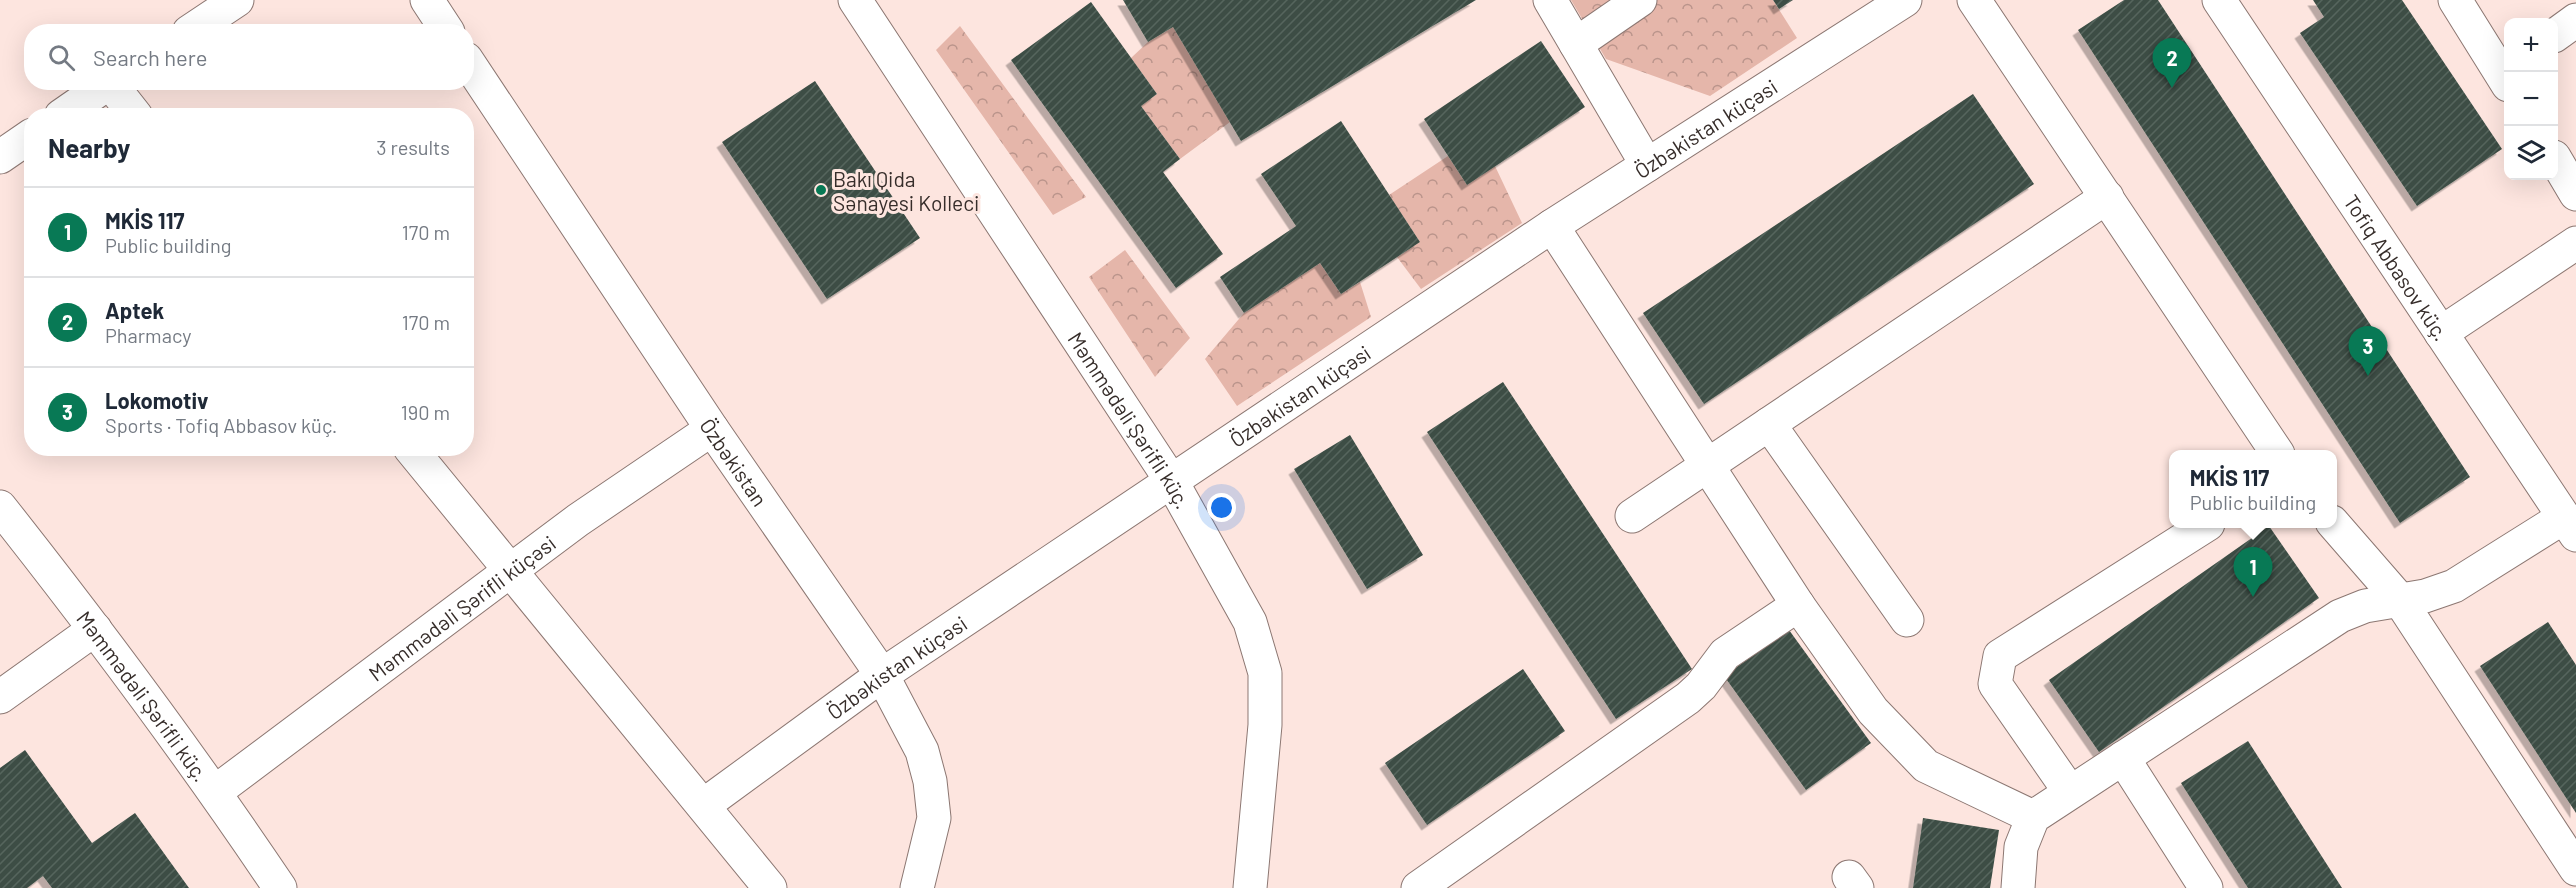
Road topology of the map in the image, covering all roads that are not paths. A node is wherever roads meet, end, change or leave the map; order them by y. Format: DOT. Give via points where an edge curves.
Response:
graph roads {
  1 [pos="237,0"];
  2 [pos="427,0"];
  3 [pos="855,0"];
  4 [pos="1550,0"];
  5 [pos="1640,0"];
  6 [pos="1905,0"];
  7 [pos="1974,0"];
  8 [pos="2219,0"];
  9 [pos="2456,0"];
  10 [pos="2576,20"];
  11 [pos="201,24"];
  12 [pos="443,24"];
  13 [pos="2558,33"];
  14 [pos="1576,44"];
  15 [pos="474,71"];
  16 [pos="2504,72"];
  17 [pos="100,90"];
  18 [pos="116,90"];
  19 [pos="73,108"];
  20 [pos="130,108"];
  21 [pos="24,140"];
  22 [pos="0,157"];
  23 [pos="1647,165"];
  24 [pos="2558,166"];
  25 [pos="2576,194"];
  26 [pos="2107,197"];
  27 [pos="1552,226"];
  28 [pos="2576,243"];
  29 [pos="2441,333"];
  30 [pos="1769,424"];
  31 [pos="712,429"];
  32 [pos="2275,450"];
  33 [pos="417,456"];
  34 [pos="1707,466"];
  35 [pos="1172,482"];
  36 [pos="0,507"];
  37 [pos="1632,516"];
  38 [pos="2570,526"];
  39 [pos="2202,528"];
  40 [pos="2337,528"];
  41 [pos="510,571"];
  42 [pos="2399,599"];
  43 [pos="1798,605"];
  44 [pos="1907,620"];
  45 [pos="95,628"];
  46 [pos="882,675"];
  47 [pos="0,697"];
  48 [pos="2123,758"];
  49 [pos="215,792"];
  50 [pos="2070,792"];
  51 [pos="704,805"];
  52 [pos="2033,817"];
  53 [pos="2576,869"];
  54 [pos="280,888"];
  55 [pos="770,888"];
  56 [pos="917,888"];
  57 [pos="1250,888"];
  58 [pos="1418,888"];
  59 [pos="2018,888"];
  60 [pos="2206,888"];
  1 -- 11 [label="street"];
  2 -- 12 [label="street"];
  3 -- 35 [label="street, Məmmədəli Şərifli küç."];
  4 -- 14 [label="street"];
  5 -- 14 [label="street"];
  6 -- 23 [label="street, Özbəkistan küçəsi"];
  7 -- 26 [label="street"];
  8 -- 29 [label="street, Tofiq Abbasov küç."];
  9 -- 16 [label="street"];
  10 -- 13 [label="street"];
  14 -- 23 [label="street"];
  15 -- 31 [label="street, Özbəkistan"];
  17 -- 19 [label="street"];
  18 -- 20 [label="street"];
  21 -- 22 [label="street"];
  23 -- 27 [label="street, Özbəkistan küçəsi"];
  24 -- 25 [label="street"];
  26 -- 30 [label="street"];
  26 -- 32 [label="street"];
  27 -- 34 [label="street"];
  27 -- 35 [label="street, Özbəkistan küçəsi"];
  28 -- 29 [label="street"];
  29 -- 38 [label="street, Tofiq Abbasov küç."];
  30 -- 34 [label="street"];
  30 -- 44 [label="street"];
  31 -- 41 [label="street, Məmmədəli Şərifli küçəsi"];
  31 -- 46 [label="street, Özbəkistan"];
  33 -- 41 [label="street"];
  34 -- 37 [label="street"];
  34 -- 43 [label="street"];
  35 -- 46 [label="street, Özbəkistan küçəsi"];
  35 -- 57 [label="street, Məmmədəli Şərifli küç." via="1250,622 1265,673 1265,725"];
  36 -- 45 [label="street, Məmmədəli Şərifli küç."];
  38 -- 42 [label="street" via="2454,586 2425,596"];
  39 -- 50 [label="street" via="2000,656 1995,684"];
  40 -- 42 [label="street"];
  41 -- 49 [label="street, Məmmədəli Şərifli küçəsi"];
  41 -- 51 [label="street"];
  42 -- 48 [label="street" via="2340,616"];
  42 -- 53 [label="street"];
  43 -- 52 [label="street" via="1874,711 1926,766"];
  43 -- 58 [label="street" via="1725,654 1688,698"];
  45 -- 47 [label="street"];
  45 -- 49 [label="street, Məmmədəli Şərifli küç."];
  46 -- 51 [label="street, Özbəkistan küçəsi"];
  46 -- 56 [label="street, Özbəkistan" via="922,751 930,781 934,818"];
  48 -- 50 [label="street"];
  48 -- 60 [label="street"];
  49 -- 54 [label="street, Məmmədəli Şərifli küç."];
  50 -- 52 [label="street"];
  51 -- 55 [label="street"];
  52 -- 59 [label="street" via="2021,847"];
}
